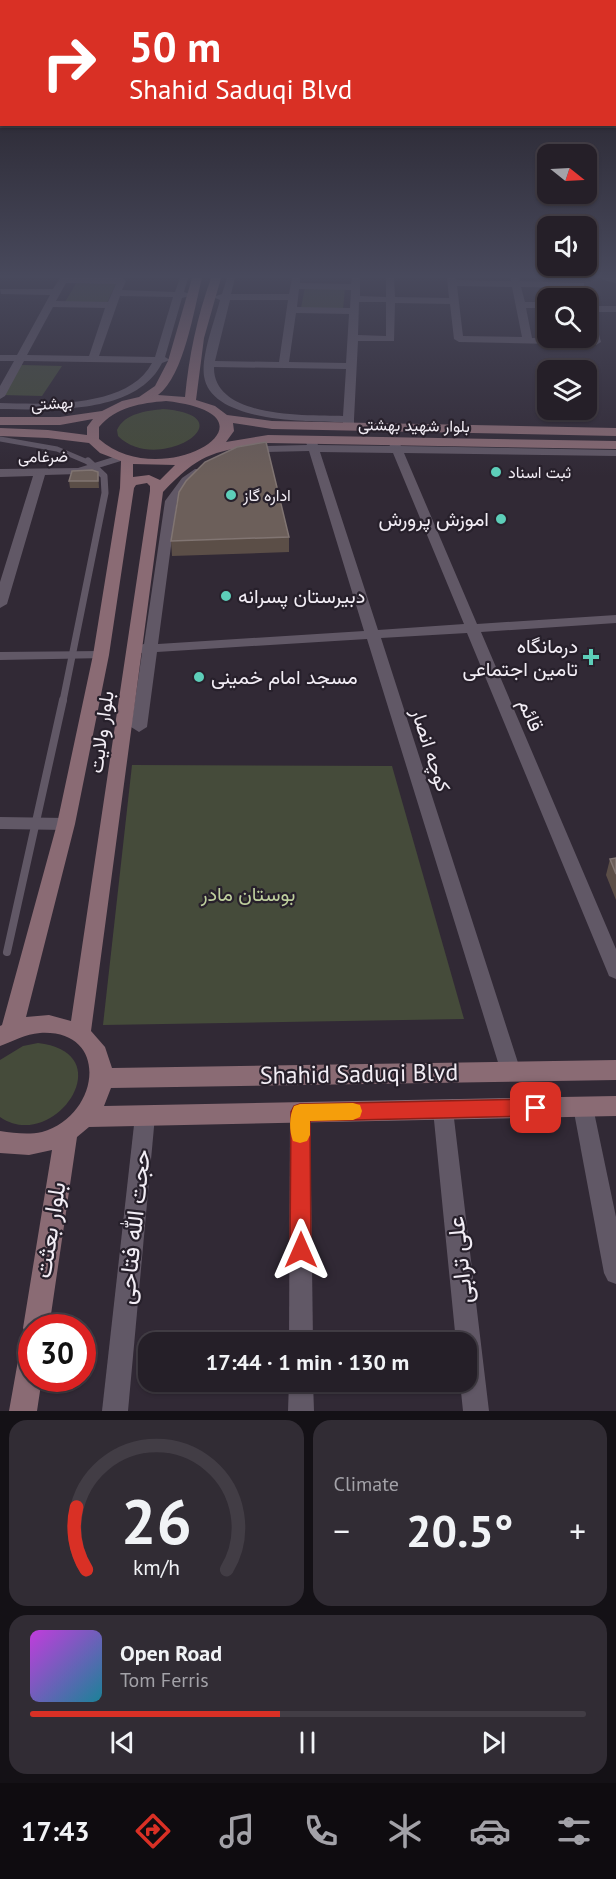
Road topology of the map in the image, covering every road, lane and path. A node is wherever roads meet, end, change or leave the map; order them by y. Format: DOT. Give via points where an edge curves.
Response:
graph roads {
  1 [pos="28,344"];
  2 [pos="98,344"];
  3 [pos="163,344"];
  4 [pos="178,344"];
  5 [pos="199,344"];
  6 [pos="216,344"];
  7 [pos="287,344"];
  8 [pos="353,344"];
  9 [pos="0,358"];
  10 [pos="20,358"];
  11 [pos="93,359"];
  12 [pos="158,360"];
  13 [pos="174,361"];
  14 [pos="211,364"];
  15 [pos="284,365"];
  16 [pos="351,366"];
  17 [pos="0,396"];
  18 [pos="141,400"];
  19 [pos="190,401"];
  20 [pos="0,406"];
  21 [pos="105,414"];
  22 [pos="224,418"];
  23 [pos="0,421"];
  24 [pos="348,423"];
  25 [pos="272,425"];
  26 [pos="0,432"];
  27 [pos="616,432"];
  28 [pos="0,439"];
  29 [pos="268,439"];
  30 [pos="93,440"];
  31 [pos="311,444"];
  32 [pos="395,445"];
  33 [pos="616,445"];
  34 [pos="213,448"];
  35 [pos="616,453"];
  36 [pos="196,456"];
  37 [pos="229,458"];
  38 [pos="123,459"];
  39 [pos="211,465"];
  40 [pos="98,467"];
  41 [pos="40,472"];
  42 [pos="0,473"];
  43 [pos="127,488"];
  44 [pos="157,490"];
  45 [pos="0,604"];
  46 [pos="616,619"];
  47 [pos="472,629"];
  48 [pos="372,635"];
  49 [pos="142,649"];
  50 [pos="101,655"];
  51 [pos="0,656"];
  52 [pos="73,656"];
  53 [pos="139,728"];
  54 [pos="0,824"];
  55 [pos="36,824"];
  56 [pos="66,824"];
  57 [pos="7,952"];
  58 [pos="615,964"];
  59 [pos="80,1032"];
  60 [pos="6,1034"];
  61 [pos="616,1070"];
  62 [pos="511,1072"];
  63 [pos="102,1078"];
  64 [pos="616,1106"];
  65 [pos="583,1107"];
  66 [pos="443,1110"];
  67 [pos="300,1112"];
  68 [pos="145,1116"];
  69 [pos="75,1124"];
  70 [pos="0,1142"];
  71 [pos="616,1273"];
  72 [pos="39,1314"];
  73 [pos="301,1332"];
  74 [pos="26,1392"];
  75 [pos="301,1392"];
  76 [pos="23,1411"];
  77 [pos="115,1411"];
  78 [pos="302,1411"];
  79 [pos="476,1411"];
  1 -- 10 [label="street"];
  2 -- 11 [label="street"];
  3 -- 12 [label="street"];
  4 -- 13 [label="main road"];
  5 -- 19 [label="main road"];
  6 -- 14 [label="street"];
  7 -- 15 [label="street"];
  8 -- 16 [label="street"];
  9 -- 10 [label="street"];
  10 -- 11 [label="street"];
  10 -- 17 [label="street"];
  11 -- 12 [label="street"];
  12 -- 13 [label="street"];
  12 -- 20 [label="street" via="144,382 107,399 45,407"];
  13 -- 18 [label="main road" via="160,388"];
  14 -- 15 [label="street"];
  14 -- 24 [label="street" via="209,379 217,394 236,405 260,414"];
  15 -- 16 [label="street"];
  16 -- 24 [label="street"];
  18 -- 19 [label="main road"];
  18 -- 21 [label="main road, بهشتی"];
  19 -- 22 [label="main road" via="205,405"];
  21 -- 23 [label="main road, بهشتی" via="60,421"];
  21 -- 30 [label="main road" via="93,426"];
  22 -- 25 [label="main road, بلوار شهید بهشتی"];
  22 -- 34 [label="main road" via="226,434"];
  24 -- 25 [label="main road, بلوار شهید بهشتی"];
  24 -- 27 [label="main road, بلوار شهید بهشتی"];
  25 -- 29 [label="main road" via="253,431 252,436"];
  26 -- 30 [label="main road, بهشتی"];
  28 -- 40 [label="lane" via="50,445"];
  29 -- 31 [label="main road, بلوار شهید بهشتی"];
  29 -- 34 [label="main road, بلوار شهید بهشتی"];
  30 -- 38 [label="main road" via="108,454"];
  31 -- 32 [label="main road, بلوار شهید بهشتی"];
  31 -- 37 [label="street"];
  31 -- 48 [label="street, کوچه انصار"];
  32 -- 33 [label="main road, بلوار شهید بهشتی"];
  32 -- 35 [label="street"];
  32 -- 47 [label="street, قائم"];
  34 -- 36 [label="main road, بلوار شهید بهشتی"];
  36 -- 38 [label="main road" via="158,462"];
  36 -- 44 [label="main road"];
  38 -- 40 [label="street, ضرغامی"];
  38 -- 43 [label="main road, بلوار ولایت"];
  39 -- 49 [label="street" via="186,482 171,501"];
  40 -- 41 [label="street, ضرغامی"];
  40 -- 52 [label="lane" via="105,479 101,520"];
  41 -- 42 [label="street, ضرغامی"];
  41 -- 45 [label="street"];
  43 -- 44 [label="main road" via="131,482 147,479 155,481"];
  43 -- 50 [label="main road, بلوار ولایت"];
  44 -- 49 [label="main road, بلوار ولایت"];
  46 -- 47 [label="street"];
  47 -- 48 [label="street"];
  47 -- 58 [label="street, قائم"];
  48 -- 49 [label="street"];
  48 -- 62 [label="street, کوچه انصار"];
  49 -- 53 [label="street"];
  49 -- 59 [label="main road, بلوار ولایت"];
  50 -- 52 [label="street"];
  50 -- 56 [label="main road, بلوار ولایت"];
  51 -- 52 [label="street"];
  52 -- 55 [label="lane"];
  54 -- 55 [label="street"];
  55 -- 56 [label="street"];
  55 -- 57 [label="lane"];
  56 -- 60 [label="main road, بلوار ولایت"];
  59 -- 60 [label="main road" via="56,1024 34,1024"];
  59 -- 63 [label="main road" via="100,1059"];
  61 -- 62 [label="main road, Shahid Saduqi Blvd"];
  62 -- 63 [label="main road, Shahid Saduqi Blvd"];
  63 -- 69 [label="main road" via="97,1098"];
  64 -- 65 [label="main road, Shahid Saduqi Blvd"];
  65 -- 66 [label="main road, Shahid Saduqi Blvd"];
  65 -- 71 [label="street"];
  66 -- 67 [label="main road, Shahid Saduqi Blvd"];
  66 -- 79 [label="street, علی ترابی"];
  67 -- 68 [label="main road, Shahid Saduqi Blvd"];
  67 -- 73 [label="street"];
  68 -- 69 [label="main road, Shahid Saduqi Blvd"];
  68 -- 77 [label="street, حجت الله فتاحی"];
  69 -- 70 [label="main road" via="44,1142"];
  69 -- 72 [label="main road, بلوار بعثت"];
  74 -- 76 [label="main road"];
  75 -- 78 [label="street"];
}
